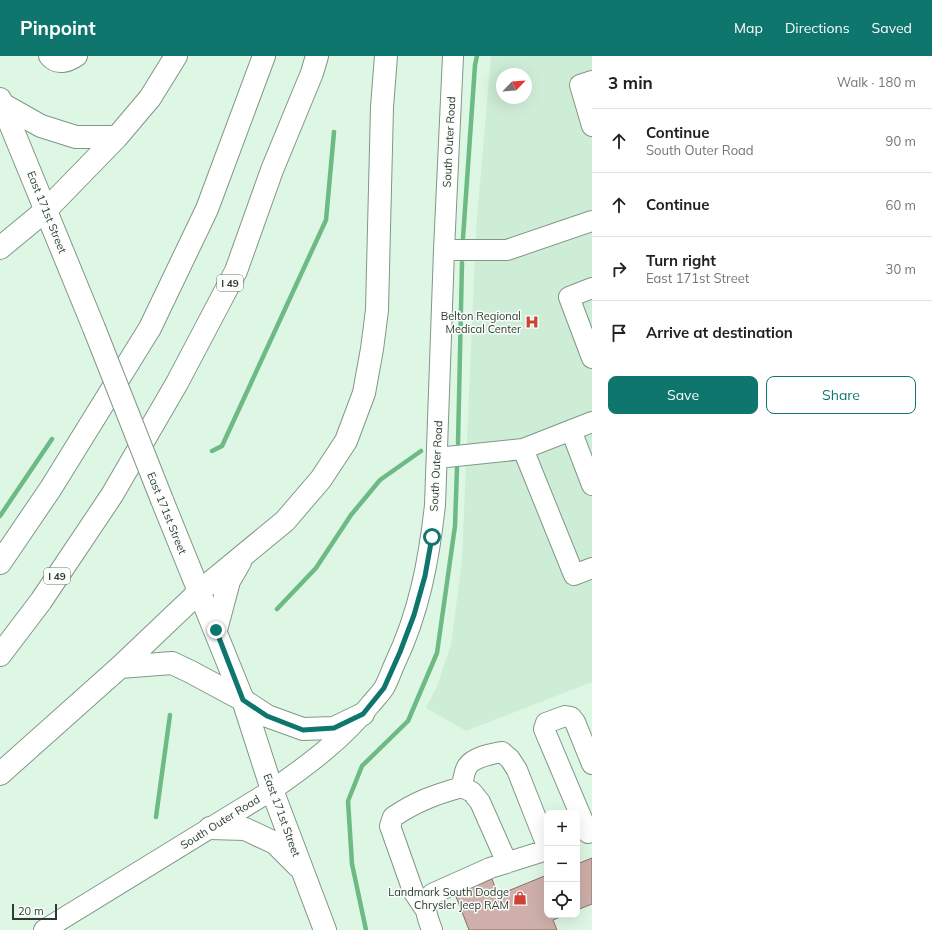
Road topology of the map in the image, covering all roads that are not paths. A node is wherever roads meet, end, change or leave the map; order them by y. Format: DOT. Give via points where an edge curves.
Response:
graph roads {
  1 [pos="49,56"];
  2 [pos="77,56"];
  3 [pos="176,56"];
  4 [pos="264,56"];
  5 [pos="317,56"];
  6 [pos="386,56"];
  7 [pos="453,56"];
  8 [pos="592,80"];
  9 [pos="1,102"];
  10 [pos="591,123"];
  11 [pos="117,137"];
  12 [pos="46,210"];
  13 [pos="592,221"];
  14 [pos="0,248"];
  15 [pos="444,250"];
  16 [pos="592,288"];
  17 [pos="592,358"];
  18 [pos="592,422"];
  19 [pos="571,430"];
  20 [pos="523,449"];
  21 [pos="437,458"];
  22 [pos="592,485"];
  23 [pos="243,556"];
  24 [pos="0,563"];
  25 [pos="592,568"];
  26 [pos="200,591"];
  27 [pos="216,630"];
  28 [pos="0,655"];
  29 [pos="120,667"];
  30 [pos="243,700"];
  31 [pos="363,714"];
  32 [pos="592,764"];
  33 [pos="0,774"];
  34 [pos="462,787"];
  35 [pos="272,790"];
  36 [pos="210,828"];
  37 [pos="586,834"];
  38 [pos="544,838"];
  39 [pos="544,851"];
  40 [pos="506,863"];
  41 [pos="302,870"];
  42 [pos="425,909"];
  43 [pos="72,923"];
  44 [pos="44,930"];
  45 [pos="325,930"];
  46 [pos="432,930"];
  1 -- 2 [label="street" via="52,60 62,63"];
  3 -- 11 [label="main road" via="150,98"];
  4 -- 24 [label="main road" via="207,209 150,328 51,488"];
  5 -- 28 [label="main road, I 49" via="236,271 177,383 112,495 41,601"];
  6 -- 23 [label="main road" via="382,107 377,310 364,393 346,441 321,480 285,521"];
  7 -- 15 [label="street, South Outer Road"];
  8 -- 10 [label="street" via="580,85"];
  9 -- 11 [label="main road" via="40,126 76,137"];
  9 -- 12 [label="main road, East 171st Street"];
  11 -- 12 [label="main road"];
  12 -- 14 [label="main road"];
  12 -- 26 [label="main road, East 171st Street, bridge"];
  13 -- 15 [label="street" via="507,250"];
  15 -- 21 [label="street, South Outer Road"];
  16 -- 17 [label="street" via="569,297"];
  18 -- 19 [label="street"];
  19 -- 20 [label="street"];
  19 -- 22 [label="street"];
  20 -- 21 [label="street"];
  20 -- 25 [label="street" via="574,575"];
  21 -- 31 [label="street, South Outer Road" via="432,537 414,615 384,688"];
  23 -- 26 [label="main road"];
  23 -- 27 [label="main road" via="229,581"];
  26 -- 27 [label="main road, East 171st Street"];
  26 -- 29 [label="main road"];
  27 -- 30 [label="main road, East 171st Street"];
  29 -- 30 [label="main road" via="172,663"];
  29 -- 33 [label="main road"];
  30 -- 31 [label="main road" via="267,716 303,730 334,728"];
  30 -- 35 [label="main road, East 171st Street"];
  31 -- 35 [label="street, South Outer Road" via="336,742"];
  32 -- 37 [label="street" via="571,717 565,716 546,723 544,729"];
  34 -- 38 [label="street" via="467,767 487,755 502,752 517,770"];
  34 -- 40 [label="street" via="472,792 480,802"];
  34 -- 42 [label="street" via="430,796 392,817 390,826 413,891"];
  35 -- 36 [label="street, South Outer Road"];
  35 -- 41 [label="main road, East 171st Street"];
  36 -- 41 [label="main road" via="245,829 274,843"];
  36 -- 43 [label="street, South Outer Road"];
  39 -- 40 [label="street"];
  40 -- 42 [label="street" via="432,894 426,902"];
  41 -- 45 [label="main road, East 171st Street"];
  42 -- 46 [label="street"];
  43 -- 44 [label="street, South Outer Road"];
}
